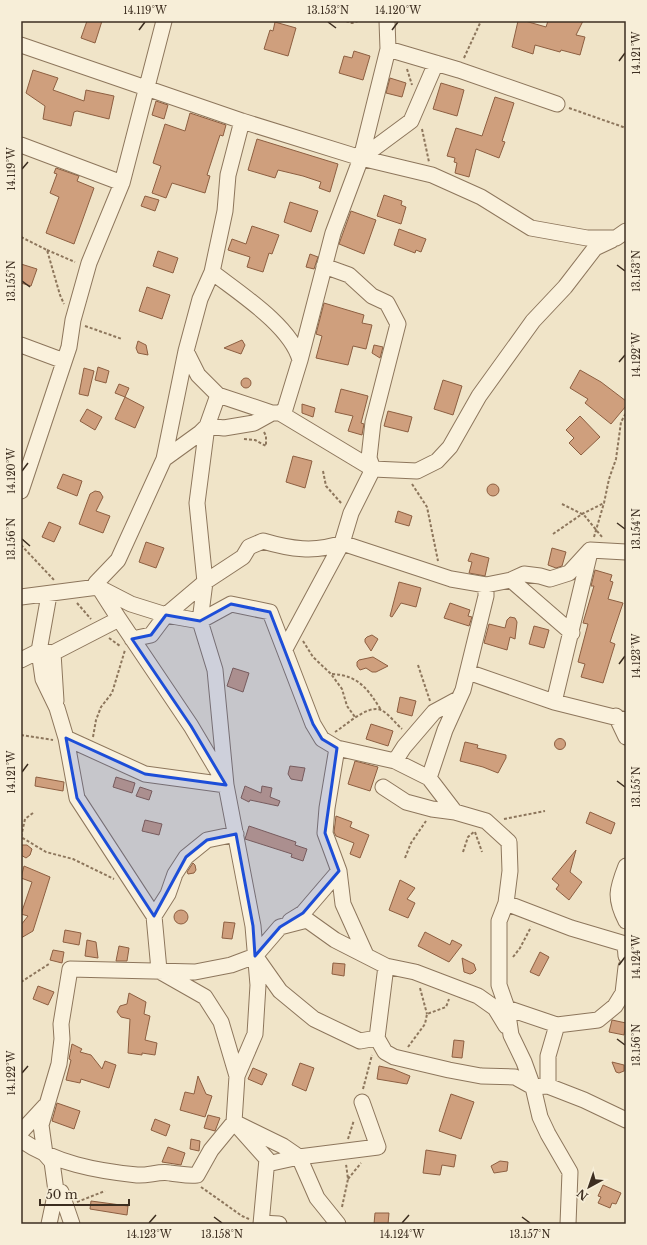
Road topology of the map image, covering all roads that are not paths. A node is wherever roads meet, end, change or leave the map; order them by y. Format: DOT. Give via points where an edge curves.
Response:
graph roads {
  1 [pos="164,21"];
  2 [pos="387,21"];
  3 [pos="21,45"];
  4 [pos="388,48"];
  5 [pos="436,63"];
  6 [pos="148,88"];
  7 [pos="556,104"];
  8 [pos="242,121"];
  9 [pos="21,145"];
  10 [pos="362,158"];
  11 [pos="122,183"];
  12 [pos="623,237"];
  13 [pos="324,266"];
  14 [pos="212,272"];
  15 [pos="21,345"];
  16 [pos="186,351"];
  17 [pos="300,360"];
  18 [pos="64,361"];
  19 [pos="218,395"];
  20 [pos="276,413"];
  21 [pos="207,426"];
  22 [pos="164,459"];
  23 [pos="373,469"];
  24 [pos="22,484"];
  25 [pos="342,543"];
  26 [pos="590,550"];
  27 [pos="619,552"];
  28 [pos="511,580"];
  29 [pos="206,582"];
  30 [pos="486,585"];
  31 [pos="98,588"];
  32 [pos="22,594"];
  33 [pos="49,595"];
  34 [pos="166,615"];
  35 [pos="119,619"];
  36 [pos="200,622"];
  37 [pos="572,633"];
  38 [pos="128,644"];
  39 [pos="285,649"];
  40 [pos="46,652"];
  41 [pos="21,660"];
  42 [pos="468,672"];
  43 [pos="458,699"];
  44 [pos="554,702"];
  45 [pos="621,718"];
  46 [pos="626,737"];
  47 [pos="66,739"];
  48 [pos="337,748"];
  49 [pos="395,761"];
  50 [pos="430,778"];
  51 [pos="226,785"];
  52 [pos="382,787"];
  53 [pos="456,812"];
  54 [pos="236,834"];
  55 [pos="626,866"];
  56 [pos="339,870"];
  57 [pos="506,902"];
  58 [pos="154,916"];
  59 [pos="626,921"];
  60 [pos="280,927"];
  61 [pos="626,948"];
  62 [pos="366,955"];
  63 [pos="255,956"];
  64 [pos="386,966"];
  65 [pos="626,967"];
  66 [pos="159,970"];
  67 [pos="501,1008"];
  68 [pos="557,1025"];
  69 [pos="377,1038"];
  70 [pos="237,1076"];
  71 [pos="540,1087"];
  72 [pos="362,1102"];
  73 [pos="49,1103"];
  74 [pos="626,1120"];
  75 [pos="234,1122"];
  76 [pos="21,1132"];
  77 [pos="21,1140"];
  78 [pos="45,1154"];
  79 [pos="299,1157"];
  80 [pos="267,1164"];
  81 [pos="56,1191"];
  82 [pos="340,1218"];
  83 [pos="261,1223"];
  84 [pos="48,1224"];
  85 [pos="72,1224"];
  86 [pos="279,1224"];
  87 [pos="568,1224"];
  1 -- 6 [label="street"];
  2 -- 4 [label="street"];
  3 -- 6 [label="street"];
  4 -- 5 [label="street"];
  4 -- 10 [label="street"];
  5 -- 7 [label="street"];
  5 -- 10 [label="street" via="411,121"];
  6 -- 8 [label="street"];
  6 -- 11 [label="street"];
  8 -- 10 [label="street"];
  8 -- 14 [label="street" via="228,175 225,211"];
  9 -- 11 [label="street"];
  10 -- 12 [label="street" via="432,175 480,197 531,228 587,238"];
  10 -- 13 [label="street" via="333,233"];
  11 -- 18 [label="street" via="86,274"];
  12 -- 23 [label="street" via="595,248 565,288 533,321 479,396 450,447 437,462 417,471"];
  13 -- 17 [label="street"];
  13 -- 23 [label="street" via="349,275 372,296 387,303 398,324 373,422 369,458"];
  14 -- 16 [label="street" via="200,299"];
  14 -- 17 [label="street" via="264,310 297,349"];
  15 -- 18 [label="street"];
  16 -- 19 [label="street" via="198,375"];
  16 -- 22 [label="street"];
  17 -- 20 [label="street" via="285,408"];
  18 -- 24 [label="street"];
  19 -- 20 [label="street"];
  19 -- 21 [label="street"];
  20 -- 21 [label="street" via="254,423 224,428"];
  20 -- 23 [label="street"];
  21 -- 22 [label="street"];
  21 -- 29 [label="street" via="197,503"];
  22 -- 31 [label="street" via="118,560 96,583"];
  23 -- 25 [label="street" via="351,513"];
  25 -- 29 [label="street" via="325,549 304,549 283,547 263,541 249,547 243,557"];
  25 -- 30 [label="street" via="439,574"];
  25 -- 39 [label="street"];
  26 -- 27 [label="street"];
  26 -- 28 [label="street" via="569,573 550,579 524,574"];
  26 -- 37 [label="street"];
  28 -- 30 [label="street"];
  28 -- 37 [label="street"];
  29 -- 34 [label="street"];
  29 -- 36 [label="street"];
  30 -- 42 [label="street" via="486,596"];
  31 -- 33 [label="street"];
  31 -- 34 [label="street" via="131,604"];
  31 -- 35 [label="street"];
  32 -- 33 [label="street"];
  33 -- 40 [label="street"];
  34 -- 36 [label="street"];
  34 -- 38 [label="street" via="151,635"];
  35 -- 38 [label="street"];
  35 -- 40 [label="street" via="100,630"];
  36 -- 39 [label="street" via="231,604 270,612"];
  36 -- 51 [label="street" via="215,670"];
  37 -- 44 [label="street"];
  38 -- 51 [label="street" via="147,661 191,726"];
  39 -- 48 [label="street" via="313,724 322,740"];
  40 -- 41 [label="street"];
  40 -- 47 [label="street" via="43,680"];
  42 -- 43 [label="street"];
  42 -- 44 [label="street"];
  43 -- 49 [label="street" via="434,712"];
  43 -- 50 [label="street"];
  44 -- 45 [label="street"];
  45 -- 46 [label="street"];
  47 -- 51 [label="street" via="145,774"];
  47 -- 58 [label="street" via="77,798"];
  48 -- 49 [label="street"];
  48 -- 56 [label="street" via="325,833"];
  49 -- 50 [label="street"];
  50 -- 53 [label="street"];
  51 -- 54 [label="street"];
  52 -- 53 [label="street" via="406,802"];
  53 -- 57 [label="street" via="486,821 509,842 510,871"];
  54 -- 58 [label="street" via="207,840 186,856"];
  54 -- 63 [label="street" via="253,926"];
  55 -- 59 [label="street" via="617,888 619,908"];
  56 -- 60 [label="street" via="303,913"];
  56 -- 62 [label="street" via="343,904"];
  57 -- 61 [label="street"];
  57 -- 67 [label="street" via="499,921"];
  58 -- 66 [label="street"];
  60 -- 62 [label="street" via="307,920 336,940"];
  60 -- 63 [label="street"];
  62 -- 64 [label="street"];
  63 -- 66 [label="street" via="231,965 195,972"];
  63 -- 69 [label="street" via="280,991 314,1019 360,1041"];
  63 -- 70 [label="street" via="258,996 255,1034"];
  64 -- 67 [label="street" via="415,972 478,996"];
  64 -- 69 [label="street"];
  65 -- 68 [label="street" via="623,993 615,1006 598,1020"];
  66 -- 70 [label="street" via="205,997 221,1022"];
  66 -- 73 [label="street" via="70,969 61,1024 61,1052"];
  67 -- 68 [label="street"];
  67 -- 71 [label="street" via="524,1062"];
  68 -- 71 [label="street"];
  69 -- 71 [label="street" via="384,1052 394,1057 481,1076 515,1077"];
  70 -- 75 [label="street"];
  71 -- 74 [label="street" via="584,1100"];
  71 -- 87 [label="street" via="540,1117 570,1172"];
  72 -- 79 [label="street" via="378,1146"];
  73 -- 76 [label="street"];
  73 -- 78 [label="street" via="41,1125"];
  75 -- 78 [label="street" via="211,1150 197,1175 186,1176 169,1172 138,1175 96,1169"];
  75 -- 79 [label="street" via="283,1146"];
  75 -- 80 [label="street" via="267,1159"];
  77 -- 78 [label="street"];
  78 -- 81 [label="street" via="52,1162"];
  79 -- 80 [label="street"];
  79 -- 82 [label="street" via="317,1198"];
  80 -- 83 [label="street"];
  81 -- 84 [label="street"];
  81 -- 85 [label="street" via="61,1192"];
  83 -- 86 [label="street"];
}
